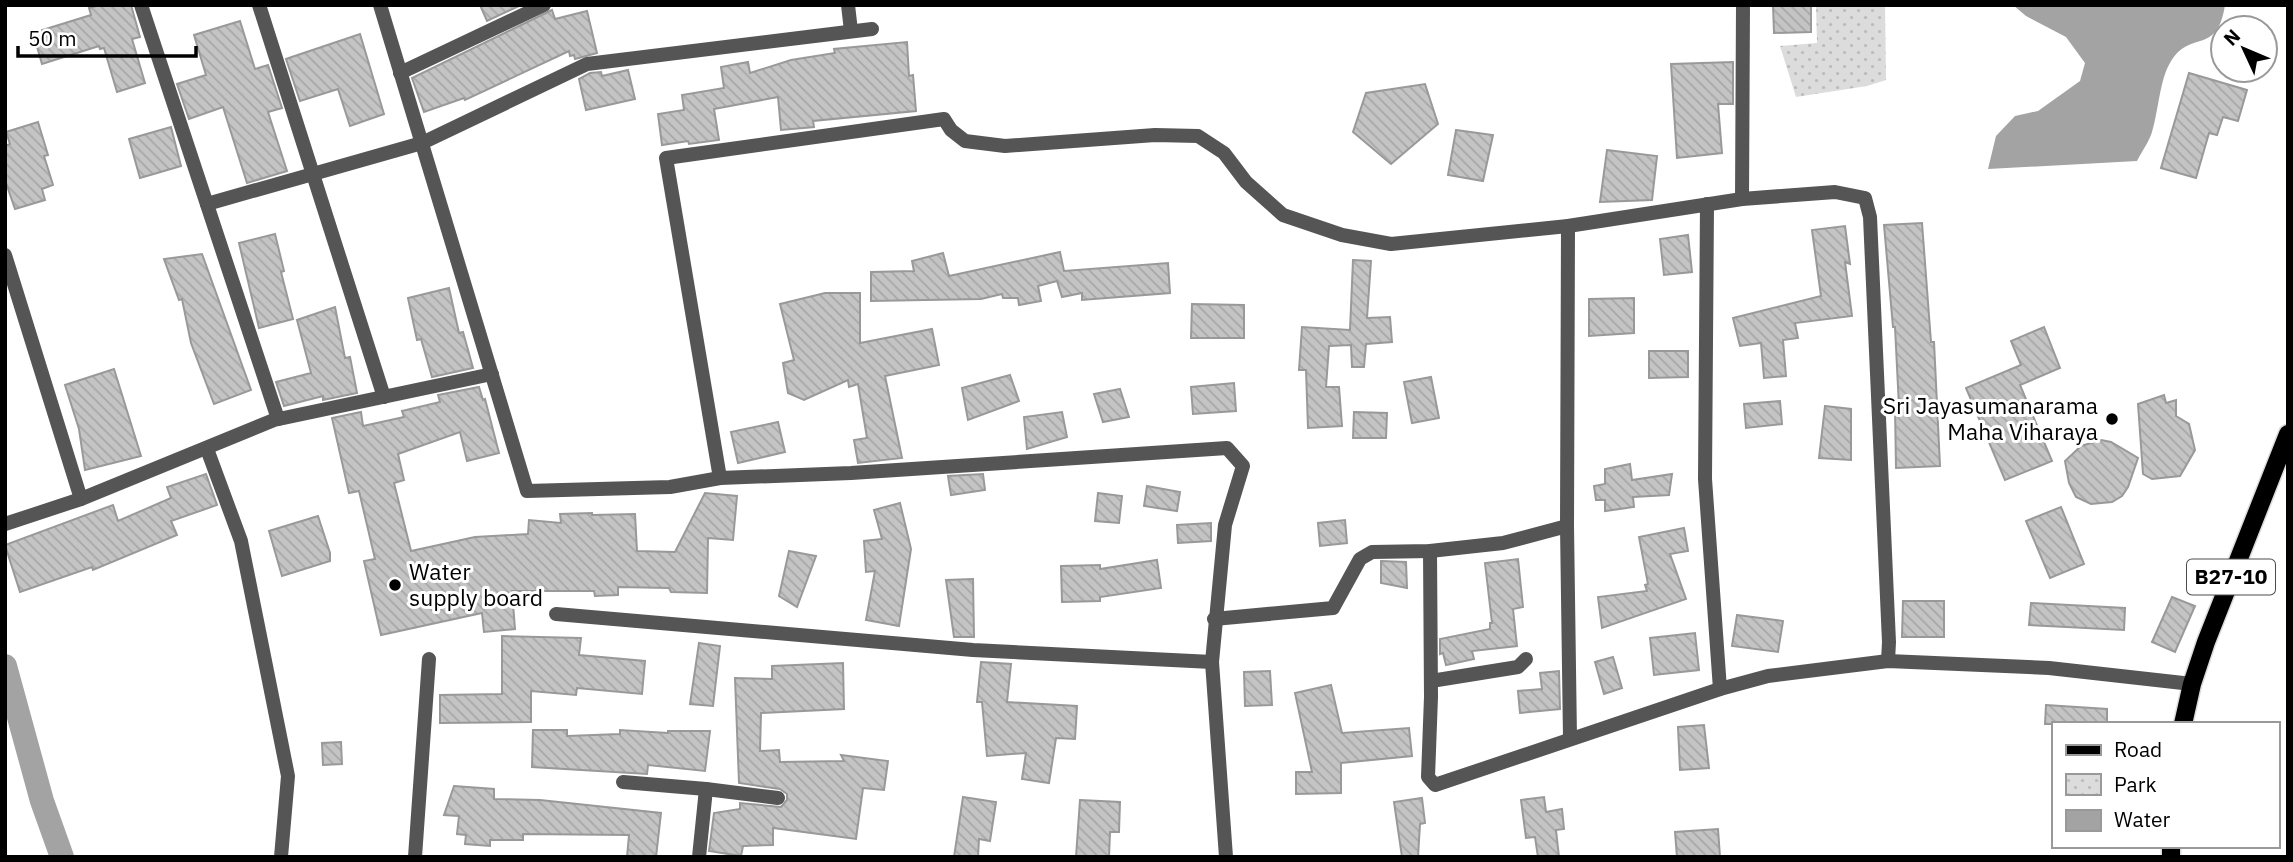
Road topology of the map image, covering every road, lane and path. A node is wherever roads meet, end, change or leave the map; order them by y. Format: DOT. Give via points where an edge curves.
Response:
graph roads {
  1 [pos="141,5"];
  2 [pos="259,5"];
  3 [pos="380,5"];
  4 [pos="544,5"];
  5 [pos="848,5"];
  6 [pos="1743,5"];
  7 [pos="872,29"];
  8 [pos="851,31"];
  9 [pos="400,73"];
  10 [pos="422,143"];
  11 [pos="313,173"];
  12 [pos="1742,199"];
  13 [pos="207,204"];
  14 [pos="1707,204"];
  15 [pos="1568,226"];
  16 [pos="5,255"];
  17 [pos="492,374"];
  18 [pos="384,397"];
  19 [pos="278,419"];
  20 [pos="2288,434"];
  21 [pos="207,449"];
  22 [pos="720,478"];
  23 [pos="81,499"];
  24 [pos="5,524"];
  25 [pos="1567,526"];
  26 [pos="1430,551"];
  27 [pos="556,614"];
  28 [pos="1214,619"];
  29 [pos="429,659"];
  30 [pos="1526,659"];
  31 [pos="1888,661"];
  32 [pos="1212,662"];
  33 [pos="1431,681"];
  34 [pos="2192,684"];
  35 [pos="1720,689"];
  36 [pos="2183,722"];
  37 [pos="1570,739"];
  38 [pos="623,782"];
  39 [pos="706,789"];
  40 [pos="778,798"];
  41 [pos="281,857"];
  42 [pos="415,857"];
  43 [pos="699,857"];
  44 [pos="1226,857"];
  1 -- 13 [label="street"];
  2 -- 11 [label="street"];
  3 -- 9 [label="street"];
  4 -- 9 [label="street"];
  5 -- 8 [label="street"];
  6 -- 12 [label="street"];
  7 -- 8 [label="street"];
  8 -- 10 [label="street" via="587,64"];
  9 -- 10 [label="street"];
  10 -- 11 [label="street"];
  10 -- 17 [label="street"];
  11 -- 13 [label="street"];
  11 -- 18 [label="street"];
  12 -- 14 [label="street"];
  12 -- 31 [label="street" via="1835,192 1865,198 1871,231"];
  13 -- 19 [label="street"];
  14 -- 15 [label="street"];
  14 -- 35 [label="street" via="1704,480"];
  15 -- 22 [label="street" via="1391,244 1342,235 1283,215 1246,182 1224,153 1198,136 1005,146 965,141 944,119 666,158"];
  15 -- 25 [label="street"];
  16 -- 23 [label="street"];
  17 -- 18 [label="street"];
  17 -- 22 [label="street" via="527,491 670,487"];
  18 -- 19 [label="street"];
  19 -- 21 [label="street"];
  20 -- 34 [label="main road, B27-10"];
  21 -- 23 [label="street"];
  21 -- 41 [label="street" via="241,541 288,776"];
  22 -- 28 [label="street" via="1227,448 1243,466 1225,525"];
  23 -- 24 [label="street"];
  25 -- 26 [label="street" via="1503,543"];
  25 -- 37 [label="street"];
  26 -- 28 [label="street" via="1372,552 1360,559 1334,608"];
  26 -- 33 [label="street"];
  27 -- 32 [label="street" via="973,650"];
  28 -- 32 [label="street"];
  29 -- 42 [label="street"];
  30 -- 33 [label="street" via="1518,667"];
  31 -- 34 [label="street" via="2049,668"];
  31 -- 35 [label="street" via="1768,676"];
  32 -- 44 [label="street"];
  33 -- 37 [label="street" via="1428,777 1435,785"];
  34 -- 36 [label="main road, B27-10"];
  35 -- 37 [label="street"];
  38 -- 39 [label="street"];
  39 -- 40 [label="street"];
  39 -- 43 [label="street"];
}
